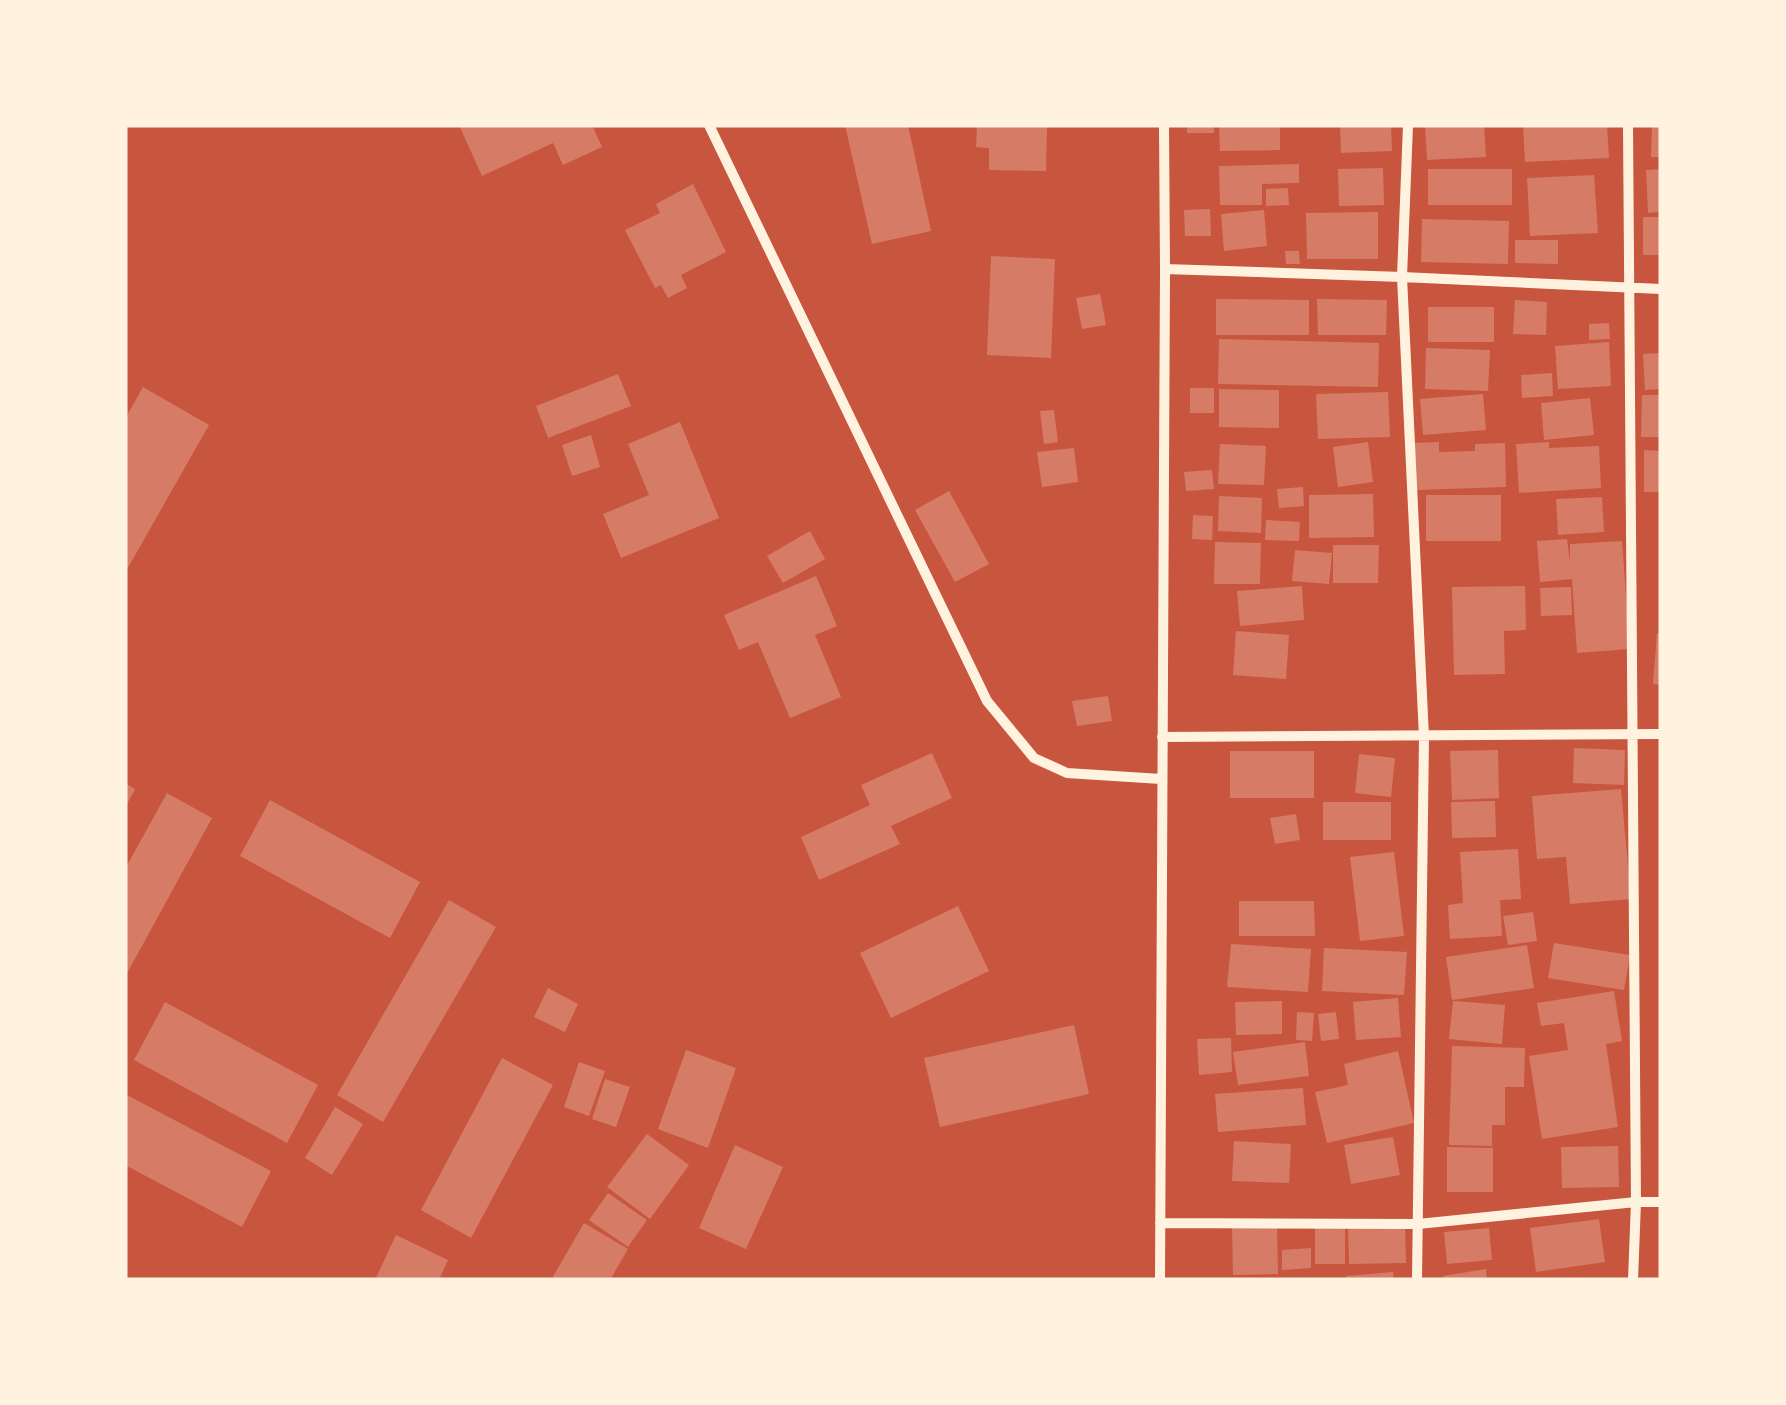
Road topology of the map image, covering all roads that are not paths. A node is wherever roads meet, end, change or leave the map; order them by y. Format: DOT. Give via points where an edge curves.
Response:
graph roads {
  1 [pos="709,125"];
  2 [pos="1164,125"];
  3 [pos="1408,125"];
  4 [pos="1628,125"];
  5 [pos="1166,269"];
  6 [pos="1402,277"];
  7 [pos="1628,288"];
  8 [pos="1661,290"];
  9 [pos="1632,734"];
  10 [pos="1661,734"];
  11 [pos="1424,737"];
  12 [pos="1162,738"];
  13 [pos="1161,779"];
  14 [pos="1636,1202"];
  15 [pos="1661,1202"];
  16 [pos="1160,1222"];
  17 [pos="1418,1224"];
  18 [pos="1160,1280"];
  19 [pos="1417,1280"];
  20 [pos="1633,1280"];
  1 -- 13 [label="street" via="987,701 1034,758 1067,772"];
  2 -- 5 [label="street"];
  3 -- 6 [label="street"];
  4 -- 7 [label="street"];
  5 -- 6 [label="street"];
  5 -- 12 [label="street"];
  6 -- 7 [label="street"];
  6 -- 11 [label="street"];
  7 -- 8 [label="street"];
  7 -- 9 [label="street"];
  9 -- 10 [label="street"];
  9 -- 11 [label="street"];
  9 -- 14 [label="street"];
  11 -- 12 [label="street"];
  11 -- 17 [label="street"];
  12 -- 13 [label="street"];
  13 -- 16 [label="street"];
  14 -- 15 [label="street"];
  14 -- 17 [label="street"];
  14 -- 20 [label="street"];
  16 -- 17 [label="street"];
  16 -- 18 [label="street"];
  17 -- 19 [label="street"];
}
